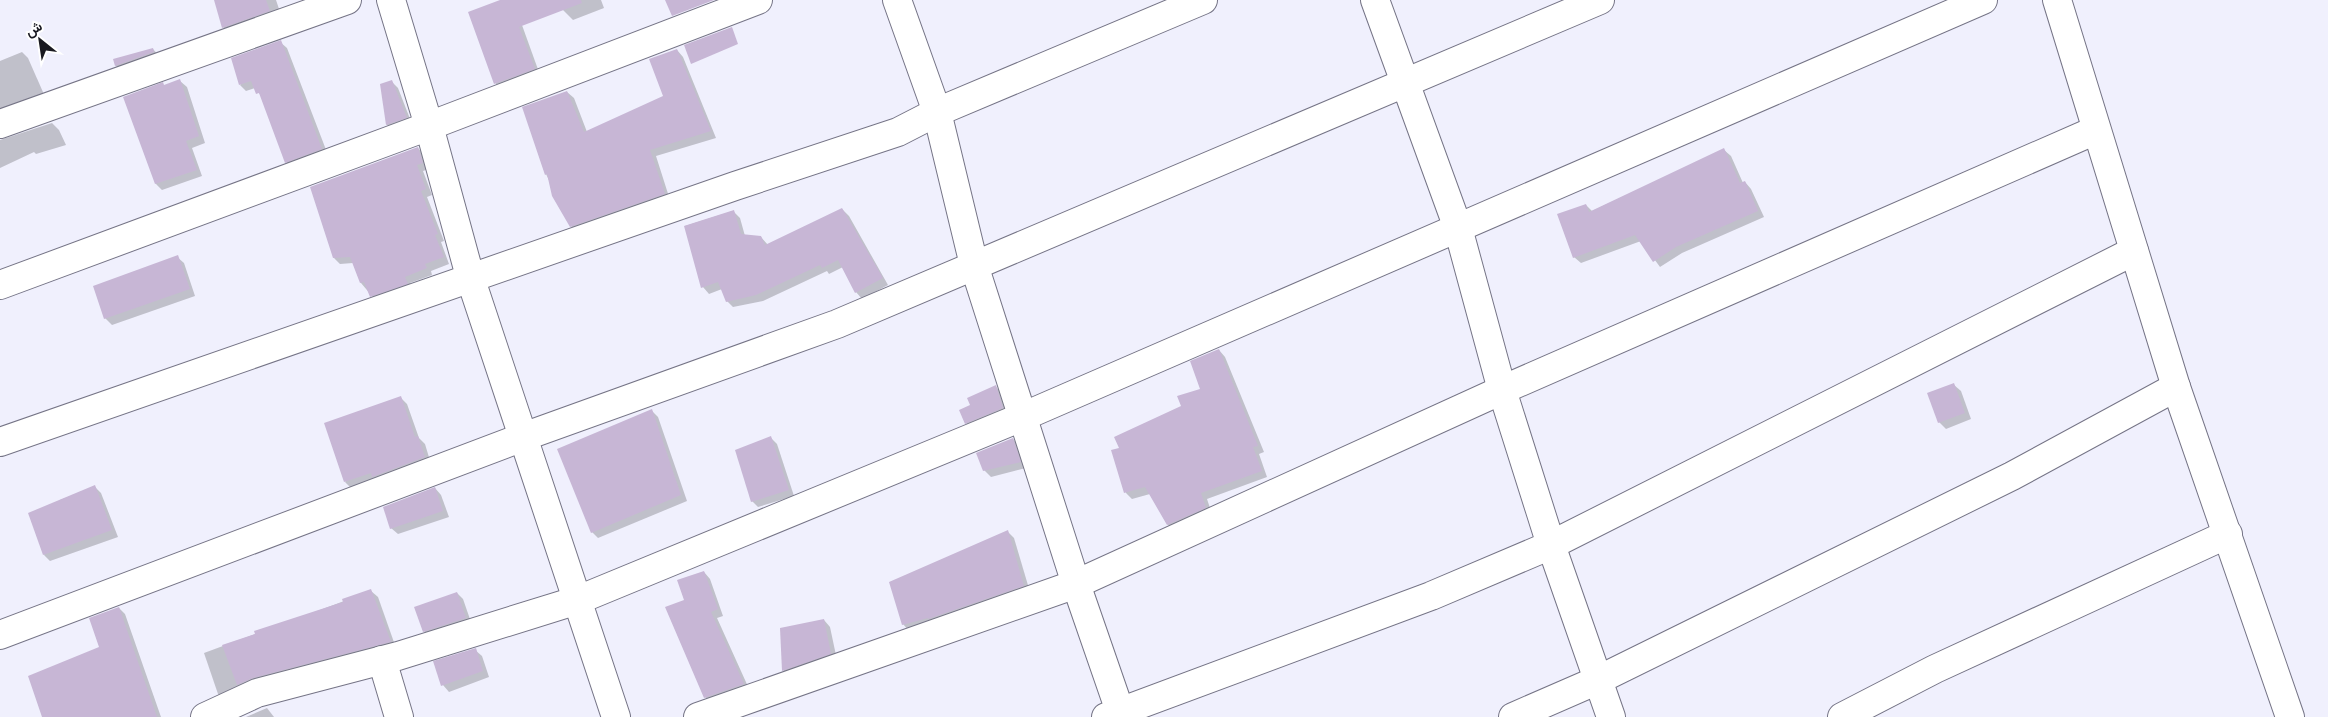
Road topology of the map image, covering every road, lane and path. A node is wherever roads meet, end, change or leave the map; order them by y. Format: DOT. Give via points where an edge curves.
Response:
graph roads {
  1 [pos="347,0"];
  2 [pos="391,0"];
  3 [pos="758,0"];
  4 [pos="897,0"];
  5 [pos="1202,0"];
  6 [pos="1375,0"];
  7 [pos="1600,0"];
  8 [pos="1983,0"];
  9 [pos="2057,0"];
  10 [pos="1404,84"];
  11 [pos="938,112"];
  12 [pos="0,124"];
  13 [pos="429,126"];
  14 [pos="2096,130"];
  15 [pos="1458,228"];
  16 [pos="2134,251"];
  17 [pos="974,265"];
  18 [pos="471,280"];
  19 [pos="0,285"];
  20 [pos="2176,387"];
  21 [pos="1502,390"];
  22 [pos="1022,417"];
  23 [pos="524,437"];
  24 [pos="0,442"];
  25 [pos="2228,534"];
  26 [pos="1551,545"];
  27 [pos="1076,584"];
  28 [pos="578,600"];
  29 [pos="0,635"];
  30 [pos="382,660"];
  31 [pos="1598,680"];
  32 [pos="1116,715"];
  33 [pos="205,717"];
  34 [pos="399,717"];
  35 [pos="616,717"];
  36 [pos="698,717"];
  37 [pos="1513,717"];
  38 [pos="1611,717"];
  39 [pos="1842,717"];
  40 [pos="2290,717"];
  1 -- 12 [label="street"];
  2 -- 13 [label="street"];
  3 -- 13 [label="street"];
  4 -- 11 [label="street"];
  5 -- 11 [label="street"];
  6 -- 10 [label="street"];
  7 -- 10 [label="street"];
  8 -- 15 [label="street"];
  9 -- 14 [label="street"];
  10 -- 15 [label="street"];
  10 -- 17 [label="street"];
  11 -- 17 [label="street"];
  11 -- 18 [label="street" via="898,132"];
  13 -- 18 [label="street"];
  13 -- 19 [label="street"];
  14 -- 16 [label="street"];
  14 -- 21 [label="street"];
  15 -- 21 [label="street"];
  15 -- 22 [label="street"];
  16 -- 20 [label="street"];
  16 -- 26 [label="street"];
  17 -- 22 [label="street"];
  17 -- 23 [label="street" via="837,324"];
  18 -- 23 [label="street"];
  18 -- 24 [label="street"];
  20 -- 25 [label="street"];
  20 -- 31 [label="street" via="2012,476"];
  21 -- 26 [label="street"];
  21 -- 27 [label="street"];
  22 -- 27 [label="street"];
  22 -- 28 [label="street"];
  23 -- 28 [label="street"];
  23 -- 29 [label="street"];
  25 -- 39 [label="street" via="1935,669"];
  25 -- 40 [label="street"];
  26 -- 31 [label="street"];
  26 -- 32 [label="street" via="1431,596"];
  27 -- 32 [label="street"];
  27 -- 36 [label="street"];
  28 -- 30 [label="street"];
  28 -- 35 [label="street"];
  30 -- 33 [label="street" via="257,693"];
  30 -- 34 [label="street"];
  31 -- 37 [label="street"];
  31 -- 38 [label="street"];
}
